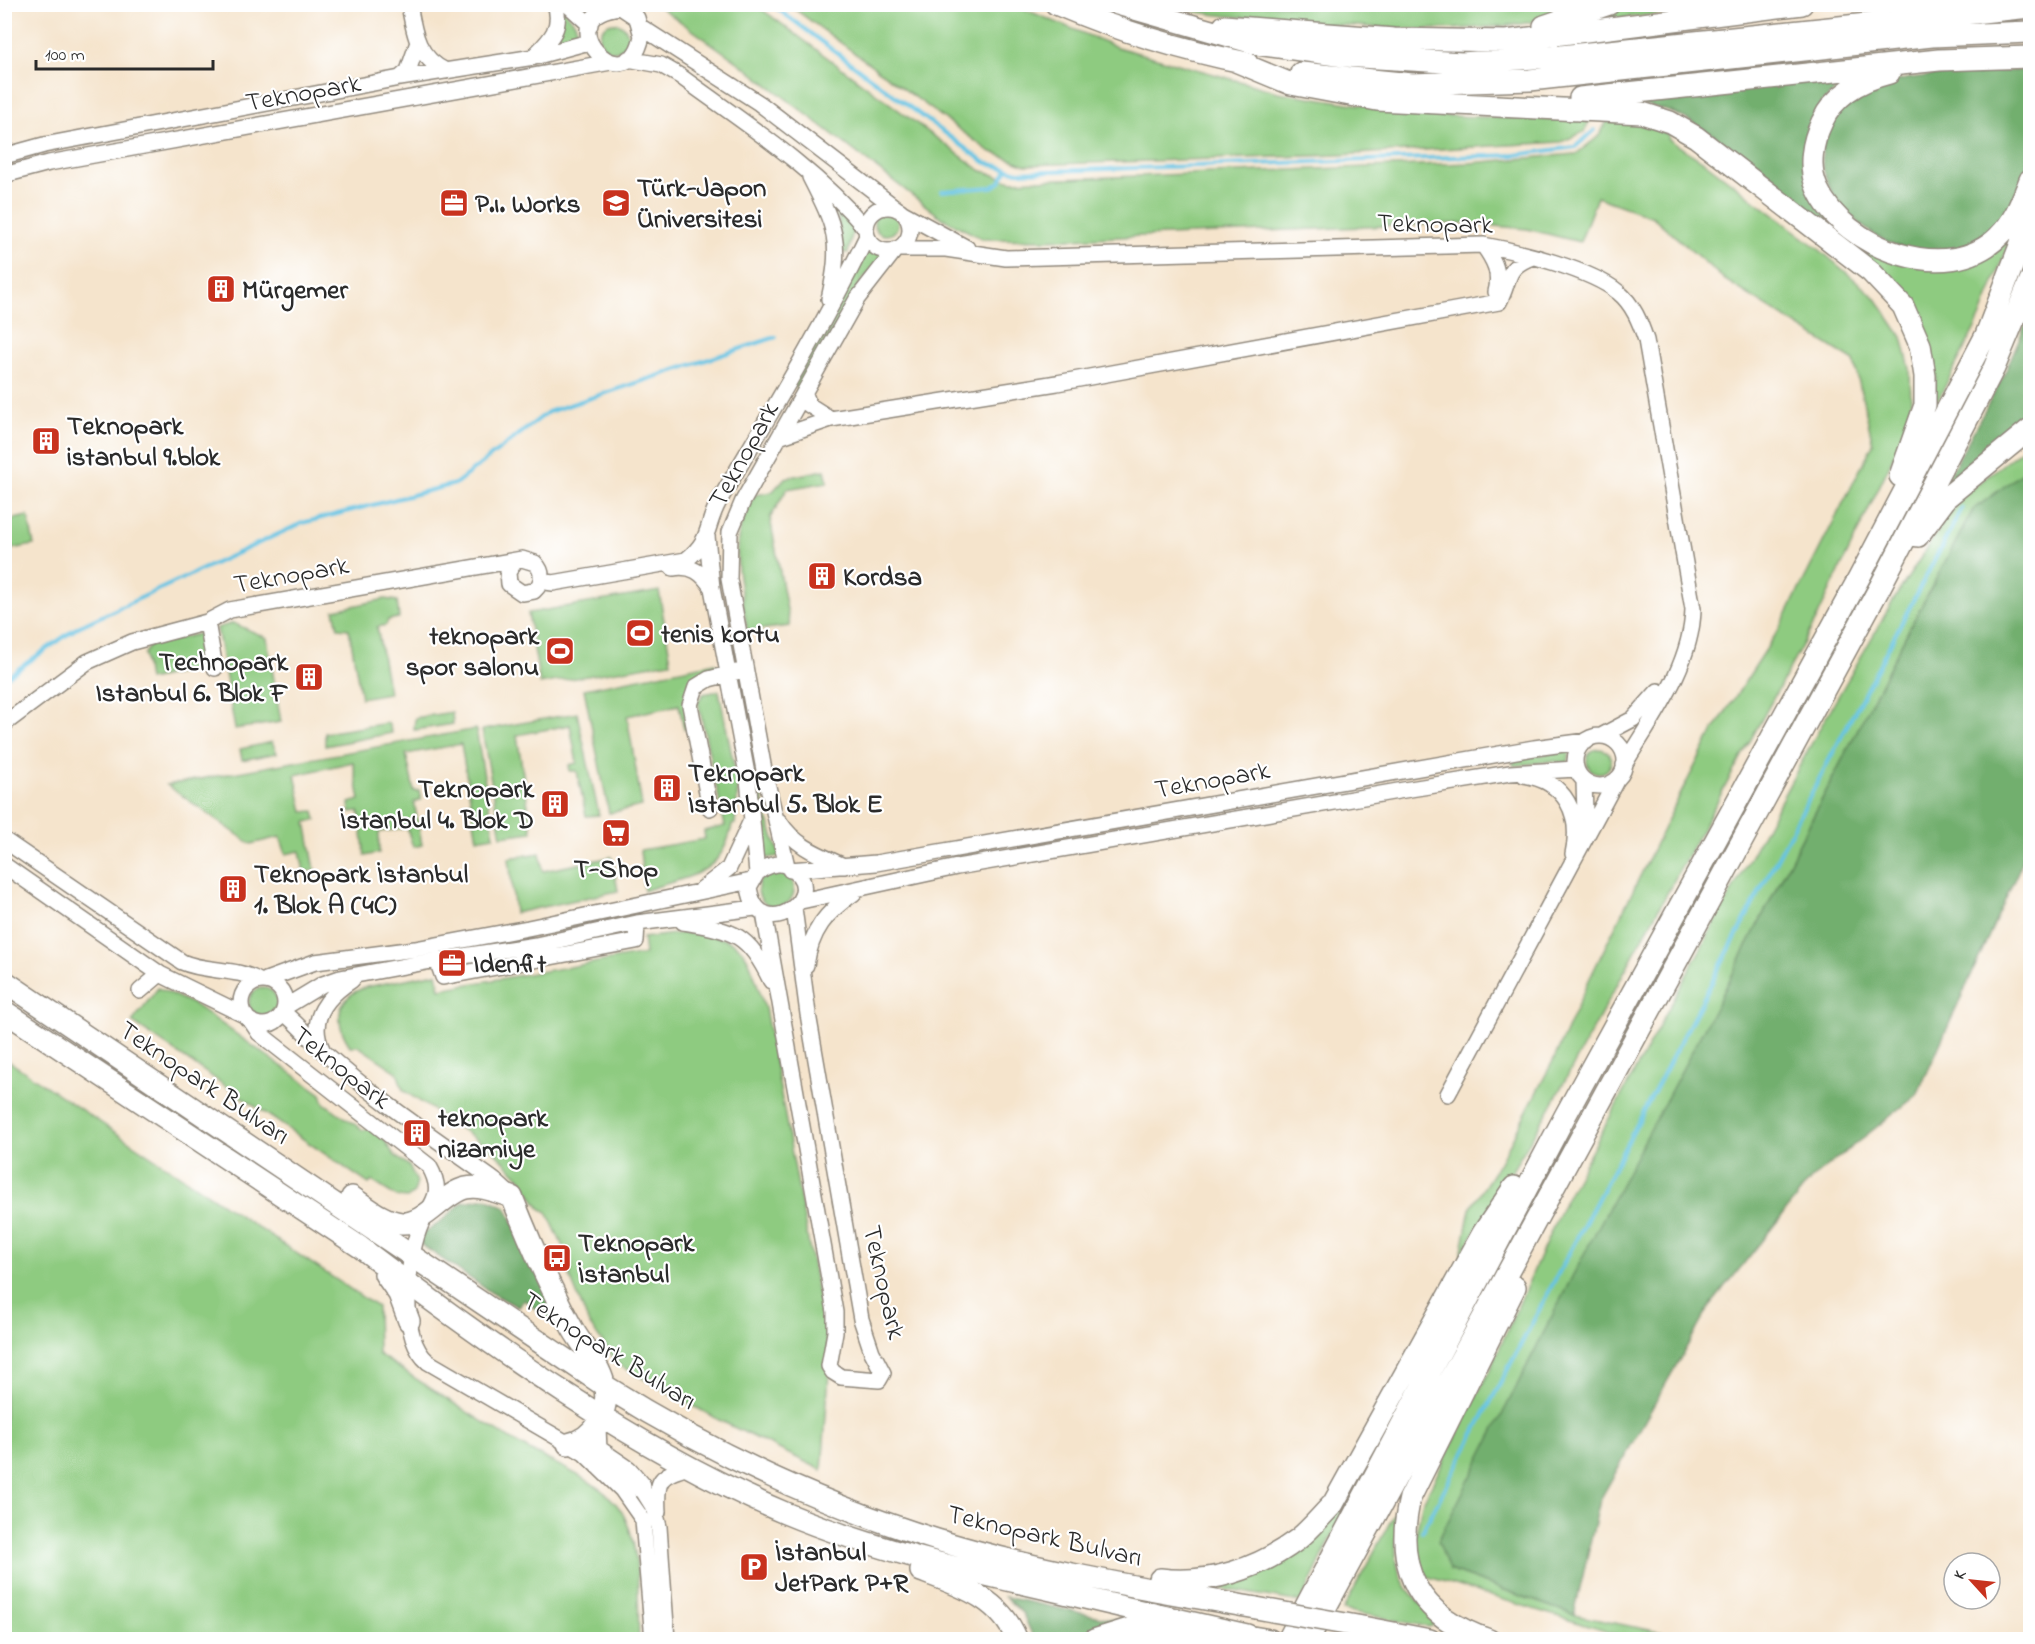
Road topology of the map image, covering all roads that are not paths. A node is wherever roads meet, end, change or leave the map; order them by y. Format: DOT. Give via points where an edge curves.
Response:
graph roads {
  1 [pos="409,4"];
  2 [pos="555,4"];
  3 [pos="567,4"];
  4 [pos="1056,4"];
  5 [pos="1117,4"];
  6 [pos="1609,4"];
  7 [pos="1802,4"];
  8 [pos="618,6"];
  9 [pos="2031,7"];
  10 [pos="1179,24"];
  11 [pos="590,25"];
  12 [pos="641,27"];
  13 [pos="2031,32"];
  14 [pos="1394,39"];
  15 [pos="589,42"];
  16 [pos="417,45"];
  17 [pos="534,57"];
  18 [pos="2031,57"];
  19 [pos="628,59"];
  20 [pos="1233,60"];
  21 [pos="1939,60"];
  22 [pos="611,62"];
  23 [pos="446,70"];
  24 [pos="400,78"];
  25 [pos="1486,105"];
  26 [pos="4,156"];
  27 [pos="806,169"];
  28 [pos="4,175"];
  29 [pos="2031,180"];
  30 [pos="2031,209"];
  31 [pos="900,211"];
  32 [pos="866,232"];
  33 [pos="1484,245"];
  34 [pos="896,249"];
  35 [pos="975,253"];
  36 [pos="1533,257"];
  37 [pos="2031,282"];
  38 [pos="1484,305"];
  39 [pos="822,325"];
  40 [pos="805,394"];
  41 [pos="831,419"];
  42 [pos="2031,429"];
  43 [pos="779,437"];
  44 [pos="707,540"];
  45 [pos="729,542"];
  46 [pos="511,567"];
  47 [pos="542,577"];
  48 [pos="1859,578"];
  49 [pos="1880,587"];
  50 [pos="712,588"];
  51 [pos="534,591"];
  52 [pos="213,618"];
  53 [pos="1684,655"];
  54 [pos="215,668"];
  55 [pos="745,670"];
  56 [pos="728,673"];
  57 [pos="4,724"];
  58 [pos="1594,739"];
  59 [pos="1510,772"];
  60 [pos="1621,772"];
  61 [pos="1580,775"];
  62 [pos="710,808"];
  63 [pos="774,814"];
  64 [pos="752,818"];
  65 [pos="4,840"];
  66 [pos="4,865"];
  67 [pos="1570,866"];
  68 [pos="846,867"];
  69 [pos="788,868"];
  70 [pos="823,868"];
  71 [pos="754,877"];
  72 [pos="858,890"];
  73 [pos="826,896"];
  74 [pos="671,900"];
  75 [pos="797,904"];
  76 [pos="760,910"];
  77 [pos="665,919"];
  78 [pos="160,974"];
  79 [pos="362,975"];
  80 [pos="804,980"];
  81 [pos="4,981"];
  82 [pos="262,981"];
  83 [pos="140,991"];
  84 [pos="777,994"];
  85 [pos="284,1010"];
  86 [pos="4,1011"];
  87 [pos="248,1019"];
  88 [pos="113,1054"];
  89 [pos="326,1054"];
  90 [pos="1448,1094"];
  91 [pos="1565,1116"];
  92 [pos="1594,1116"];
  93 [pos="512,1197"];
  94 [pos="433,1206"];
  95 [pos="360,1246"];
  96 [pos="412,1255"];
  97 [pos="409,1284"];
  98 [pos="409,1321"];
  99 [pos="605,1386"];
  100 [pos="598,1421"];
  101 [pos="568,1444"];
  102 [pos="691,1466"];
  103 [pos="640,1486"];
  104 [pos="658,1527"];
  105 [pos="839,1533"];
  106 [pos="1049,1567"];
  107 [pos="1247,1635"];
  108 [pos="653,1640"];
  109 [pos="668,1640"];
  110 [pos="1017,1640"];
  111 [pos="1094,1640"];
  112 [pos="1270,1640"];
  113 [pos="1288,1640"];
  114 [pos="1308,1640"];
  115 [pos="1430,1640"];
  116 [pos="1489,1640"];
  1 -- 16 [label="street"];
  2 -- 17 [label="street" via="558,22 554,37"];
  3 -- 11 [label="street"];
  4 -- 20 [label="highway" via="1096,21"];
  5 -- 10 [label="highway"];
  6 -- 14 [label="highway" via="1543,27"];
  7 -- 14 [label="highway" via="1506,41"];
  8 -- 11 [label="street, Teknopark" via="603,11"];
  8 -- 12 [label="street, Teknopark" via="636,18"];
  9 -- 10 [label="highway" via="1462,63 1344,56 1257,44"];
  10 -- 14 [label="highway"];
  11 -- 15 [label="street"];
  12 -- 19 [label="street" via="640,45"];
  12 -- 31 [label="street, Teknopark" via="759,103"];
  13 -- 20 [label="highway" via="1921,37 1530,80 1412,84 1293,73"];
  15 -- 17 [label="street, Teknopark"];
  15 -- 22 [label="street" via="597,55"];
  16 -- 23 [label="street" via="428,59"];
  16 -- 24 [label="street, Teknopark" via="408,71"];
  17 -- 23 [label="street, Teknopark"];
  18 -- 21 [label="highway"];
  19 -- 22 [label="street, Teknopark"];
  19 -- 27 [label="street, Teknopark" via="661,65 680,76"];
  20 -- 25 [label="highway" via="1290,84 1377,100"];
  21 -- 25 [label="highway"];
  21 -- 29 [label="highway" via="1870,77 1841,96 1826,114 1814,139 1812,163 1817,188 1828,205 1852,229 1881,248 1913,258 1957,259 1972,255 1999,237"];
  22 -- 28 [label="street, Teknopark" via="49,163"];
  23 -- 24 [label="street, Teknopark"];
  24 -- 26 [label="street, Teknopark" via="44,145"];
  25 -- 48 [label="highway" via="1642,113 1670,122 1696,137 1862,266 1903,306 1920,345 1925,405"];
  27 -- 32 [label="street, Teknopark" via="846,205"];
  27 -- 39 [label="street, Teknopark" via="836,238 836,266"];
  30 -- 48 [label="highway" via="1986,334"];
  31 -- 32 [label="street, Teknopark" via="890,207 876,210 867,222"];
  31 -- 34 [label="street, Teknopark" via="909,233"];
  31 -- 35 [label="street, Teknopark"];
  32 -- 34 [label="street, Teknopark" via="876,248"];
  32 -- 39 [label="street, Teknopark"];
  33 -- 35 [label="street, Teknopark" via="1006,258"];
  33 -- 36 [label="street, Teknopark"];
  33 -- 38 [label="street" via="1499,281 1495,295"];
  34 -- 35 [label="street, Teknopark"];
  34 -- 40 [label="street, Teknopark" via="857,299"];
  36 -- 38 [label="street" via="1523,260 1509,273 1499,302"];
  36 -- 53 [label="street, Teknopark" via="1618,292 1641,324 1693,609 1693,627"];
  37 -- 49 [label="highway" via="1994,368"];
  38 -- 41 [label="street" via="1057,383"];
  39 -- 44 [label="street, Teknopark" via="716,506"];
  40 -- 41 [label="street" via="809,405"];
  40 -- 43 [label="street, Teknopark"];
  41 -- 43 [label="street"];
  42 -- 49 [label="highway" via="1947,497"];
  43 -- 45 [label="street, Teknopark" via="735,517"];
  44 -- 45 [label="street"];
  44 -- 47 [label="street, Teknopark" via="686,560 553,583"];
  44 -- 50 [label="street, Teknopark"];
  45 -- 55 [label="street, Teknopark" via="729,579"];
  46 -- 47 [label="street" via="522,559 531,561 539,567"];
  46 -- 51 [label="street" via="509,584 517,592"];
  46 -- 52 [label="street, Teknopark" via="495,563"];
  47 -- 51 [label="street"];
  48 -- 91 [label="highway"];
  49 -- 92 [label="highway"];
  50 -- 51 [label="street" via="696,570 681,566"];
  50 -- 56 [label="street, Teknopark"];
  52 -- 54 [label="street"];
  52 -- 57 [label="street, Teknopark" via="132,642 87,662"];
  53 -- 58 [label="street, Teknopark" via="1643,710 1623,726"];
  53 -- 60 [label="street, Teknopark"];
  55 -- 56 [label="street"];
  55 -- 63 [label="street, Teknopark"];
  56 -- 62 [label="street" via="696,687 690,705"];
  56 -- 64 [label="street, Teknopark"];
  58 -- 60 [label="street" via="1616,742 1621,749"];
  58 -- 61 [label="street" via="1578,750"];
  58 -- 68 [label="street, Teknopark"];
  59 -- 61 [label="street, Teknopark"];
  59 -- 67 [label="street, Teknopark" via="1537,777 1566,796 1575,824"];
  59 -- 72 [label="street, Teknopark" via="957,867"];
  60 -- 61 [label="street" via="1605,786 1597,786"];
  60 -- 67 [label="street, Teknopark"];
  61 -- 67 [label="street, Teknopark" via="1585,814"];
  63 -- 68 [label="street, Teknopark" via="789,837 801,846"];
  63 -- 69 [label="street, Teknopark"];
  64 -- 71 [label="street, Teknopark"];
  64 -- 74 [label="street, Teknopark" via="736,857 723,875 700,890"];
  65 -- 82 [label="street" via="182,962"];
  66 -- 78 [label="street, Teknopark"];
  67 -- 90 [label="street, Teknopark"];
  68 -- 70 [label="street, Teknopark"];
  69 -- 70 [label="street, Teknopark"];
  69 -- 71 [label="street, Teknopark" via="765,866"];
  69 -- 75 [label="street, Teknopark" via="797,872 804,891"];
  70 -- 73 [label="street"];
  71 -- 74 [label="street, Teknopark"];
  71 -- 76 [label="street, Teknopark" via="749,887 751,902"];
  72 -- 73 [label="street, Teknopark"];
  72 -- 80 [label="street, Teknopark" via="832,908 818,926 808,950"];
  73 -- 75 [label="street, Teknopark"];
  74 -- 82 [label="street, Teknopark" via="415,949 315,962"];
  75 -- 76 [label="street, Teknopark" via="783,914"];
  75 -- 80 [label="street, Teknopark"];
  76 -- 77 [label="street, Teknopark"];
  76 -- 84 [label="street, Teknopark"];
  77 -- 79 [label="street, Teknopark"];
  77 -- 84 [label="street, Teknopark" via="737,934 753,949"];
  78 -- 83 [label="street"];
  78 -- 87 [label="street, Teknopark"];
  79 -- 85 [label="street, Teknopark" via="323,984"];
  79 -- 89 [label="street, Teknopark" via="331,995 323,1006 319,1030"];
  80 -- 84 [label="street, Teknopark" via="861,1318 883,1373 879,1380 842,1377 830,1366 835,1312"];
  81 -- 88 [label="highway, Teknopark Bulvarı"];
  82 -- 85 [label="street, Teknopark" via="279,987 285,1000"];
  82 -- 87 [label="street, Teknopark" via="246,988 242,995"];
  85 -- 87 [label="street, Teknopark" via="265,1025"];
  85 -- 89 [label="street, Teknopark"];
  86 -- 95 [label="highway, Teknopark Bulvarı"];
  87 -- 94 [label="street, Teknopark" via="259,1033 429,1166 436,1182"];
  88 -- 94 [label="highway" via="158,1069 389,1219 411,1222"];
  88 -- 96 [label="highway, Teknopark Bulvarı"];
  89 -- 93 [label="street, Teknopark"];
  91 -- 106 [label="highway" via="1483,1233 1333,1504 1299,1539 1254,1568 1193,1581"];
  91 -- 113 [label="highway"];
  92 -- 114 [label="highway"];
  92 -- 116 [label="highway" via="1509,1302 1410,1498 1404,1523 1406,1562 1417,1590 1447,1620"];
  93 -- 94 [label="highway" via="467,1188"];
  93 -- 99 [label="highway" via="556,1298"];
  94 -- 96 [label="street" via="420,1228"];
  95 -- 97 [label="highway, Teknopark Bulvarı"];
  95 -- 98 [label="highway" via="394,1286"];
  96 -- 97 [label="street"];
  96 -- 99 [label="highway, Teknopark Bulvarı"];
  97 -- 98 [label="street"];
  97 -- 100 [label="highway, Teknopark Bulvarı"];
  98 -- 101 [label="street" via="416,1347 428,1362"];
  99 -- 100 [label="highway"];
  99 -- 106 [label="highway, Teknopark Bulvarı" via="736,1458 829,1502 940,1541"];
  100 -- 101 [label="highway" via="583,1441"];
  100 -- 102 [label="highway, Teknopark Bulvarı"];
  100 -- 103 [label="highway" via="596,1450"];
  101 -- 108 [label="street" via="584,1453 622,1490 643,1520"];
  102 -- 104 [label="street" via="661,1479"];
  102 -- 105 [label="highway, Teknopark Bulvarı" via="777,1509"];
  103 -- 104 [label="street" via="655,1510"];
  104 -- 109 [label="street"];
  105 -- 107 [label="highway, Teknopark Bulvarı" via="982,1575"];
  105 -- 110 [label="highway" via="871,1552 982,1597 1001,1613"];
  106 -- 115 [label="highway, Teknopark Bulvarı, bridge"];
  107 -- 111 [label="highway" via="1129,1629"];
  107 -- 112 [label="highway"];
}
